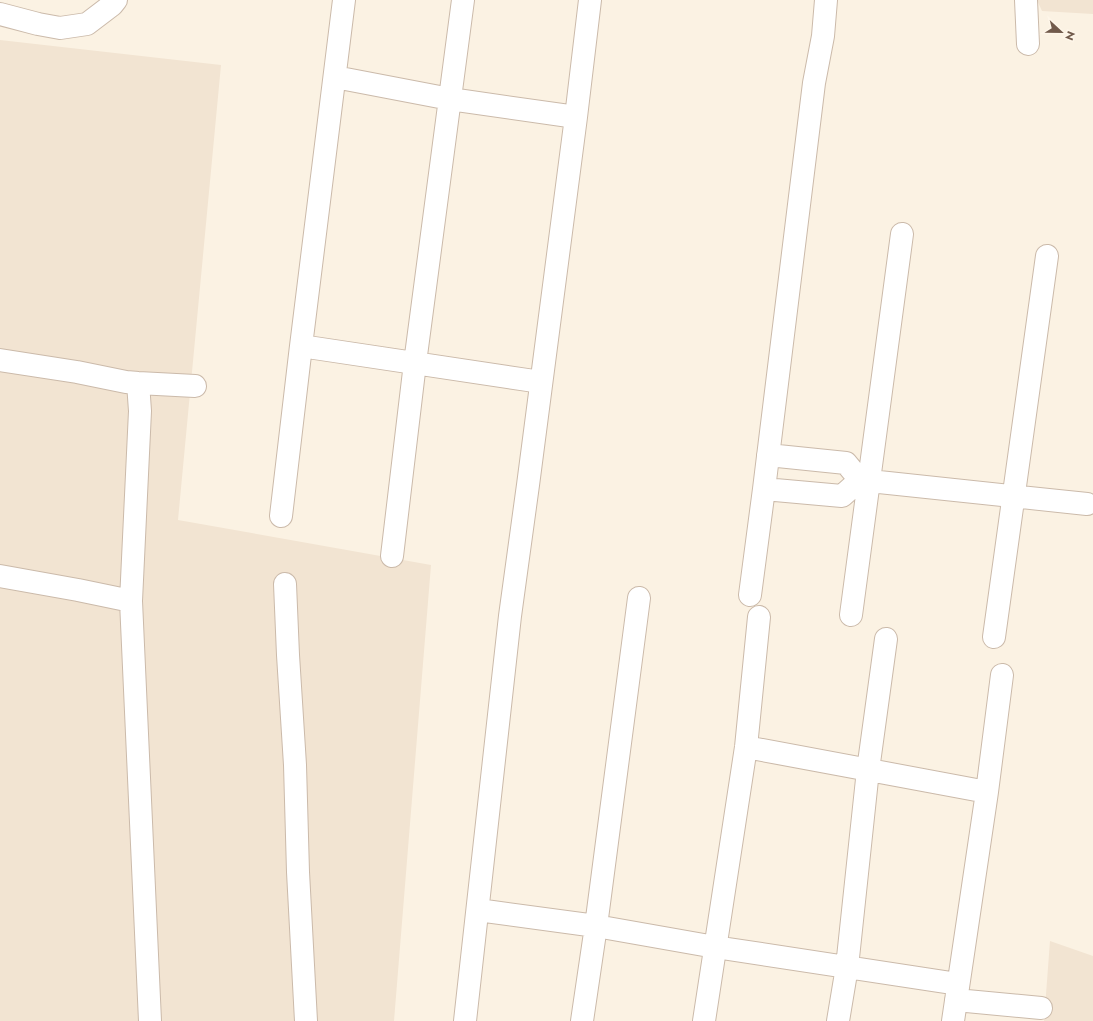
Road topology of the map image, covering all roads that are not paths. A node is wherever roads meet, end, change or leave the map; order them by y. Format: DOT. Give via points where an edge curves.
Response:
graph roads {
  1 [pos="4,0"];
  2 [pos="116,0"];
  3 [pos="344,0"];
  4 [pos="463,0"];
  5 [pos="590,0"];
  6 [pos="826,0"];
  7 [pos="1026,0"];
  8 [pos="0,13"];
  9 [pos="1028,44"];
  10 [pos="335,77"];
  11 [pos="450,98"];
  12 [pos="576,117"];
  13 [pos="902,234"];
  14 [pos="1047,256"];
  15 [pos="301,346"];
  16 [pos="0,360"];
  17 [pos="415,363"];
  18 [pos="541,382"];
  19 [pos="138,383"];
  20 [pos="194,386"];
  21 [pos="768,455"];
  22 [pos="865,480"];
  23 [pos="764,489"];
  24 [pos="1013,497"];
  25 [pos="1087,504"];
  26 [pos="281,516"];
  27 [pos="392,556"];
  28 [pos="0,576"];
  29 [pos="285,584"];
  30 [pos="750,595"];
  31 [pos="639,598"];
  32 [pos="131,601"];
  33 [pos="851,615"];
  34 [pos="759,617"];
  35 [pos="994,637"];
  36 [pos="886,639"];
  37 [pos="1002,675"];
  38 [pos="746,747"];
  39 [pos="868,770"];
  40 [pos="987,792"];
  41 [pos="478,910"];
  42 [pos="596,926"];
  43 [pos="715,947"];
  44 [pos="847,967"];
  45 [pos="957,992"];
  46 [pos="1041,1008"];
  47 [pos="150,1021"];
  48 [pos="306,1021"];
  49 [pos="465,1021"];
  50 [pos="582,1021"];
  51 [pos="704,1021"];
  52 [pos="838,1021"];
  53 [pos="954,1021"];
  1 -- 8 [label="street"];
  2 -- 8 [label="street" via="87,24 60,28"];
  3 -- 10 [label="street"];
  4 -- 11 [label="street"];
  5 -- 12 [label="street"];
  6 -- 21 [label="street"];
  7 -- 9 [label="street"];
  10 -- 11 [label="street"];
  10 -- 15 [label="street"];
  11 -- 12 [label="street"];
  11 -- 17 [label="street"];
  12 -- 18 [label="street"];
  13 -- 22 [label="street"];
  14 -- 24 [label="street"];
  15 -- 17 [label="street"];
  15 -- 26 [label="street"];
  16 -- 19 [label="street"];
  17 -- 18 [label="street"];
  17 -- 27 [label="street"];
  18 -- 41 [label="street" via="510,616"];
  19 -- 20 [label="street"];
  19 -- 32 [label="street" via="140,411"];
  21 -- 22 [label="street" via="846,462"];
  21 -- 23 [label="street"];
  22 -- 23 [label="street" via="842,496"];
  22 -- 24 [label="street"];
  22 -- 33 [label="street"];
  23 -- 30 [label="street"];
  24 -- 25 [label="street"];
  24 -- 35 [label="street"];
  28 -- 32 [label="street"];
  29 -- 48 [label="street"];
  31 -- 42 [label="street"];
  32 -- 47 [label="street"];
  34 -- 38 [label="street"];
  36 -- 39 [label="street"];
  37 -- 40 [label="street"];
  38 -- 39 [label="street"];
  38 -- 43 [label="street"];
  39 -- 40 [label="street"];
  39 -- 44 [label="street"];
  40 -- 45 [label="street"];
  41 -- 42 [label="street"];
  41 -- 49 [label="street"];
  42 -- 43 [label="street"];
  42 -- 50 [label="street"];
  43 -- 44 [label="street"];
  43 -- 51 [label="street"];
  44 -- 45 [label="street"];
  44 -- 52 [label="street"];
  45 -- 46 [label="street"];
  45 -- 53 [label="street"];
}
